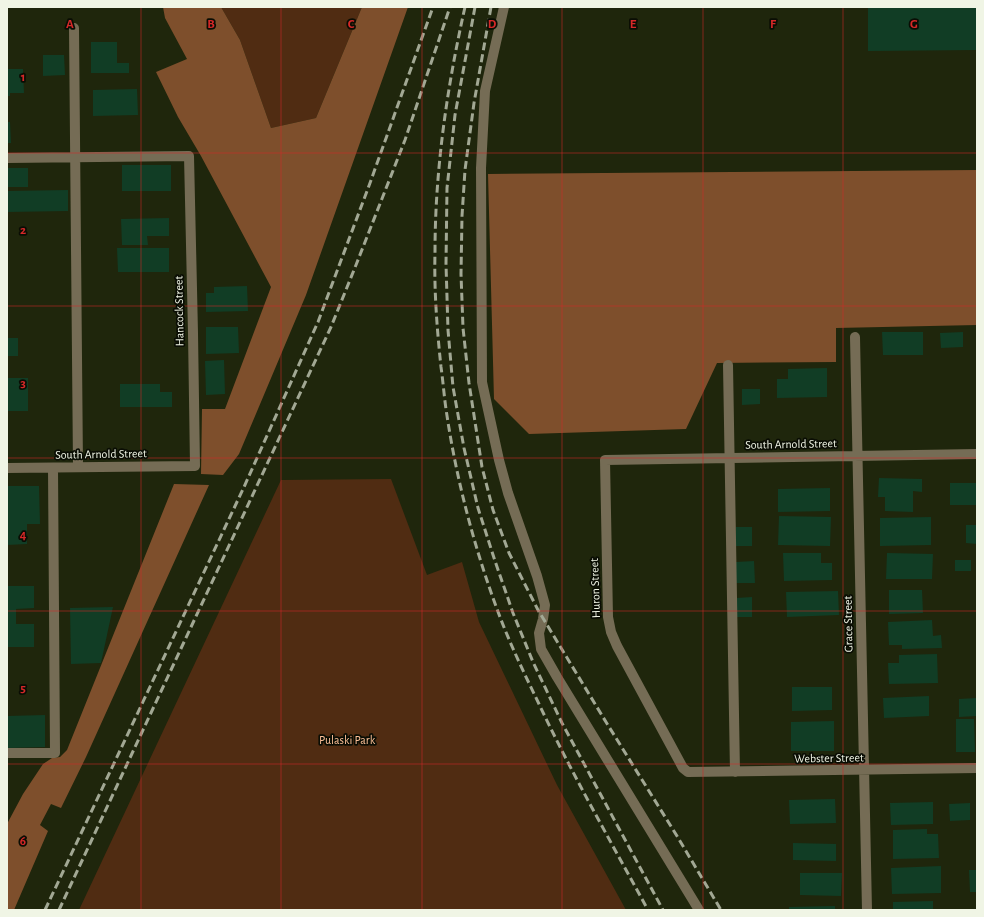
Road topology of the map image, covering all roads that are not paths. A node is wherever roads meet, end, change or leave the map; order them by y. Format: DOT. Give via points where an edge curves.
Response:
graph roads {
  1 [pos="504,7"];
  2 [pos="74,28"];
  3 [pos="74,157"];
  4 [pos="7,158"];
  5 [pos="855,338"];
  6 [pos="728,365"];
  7 [pos="977,454"];
  8 [pos="857,456"];
  9 [pos="729,458"];
  10 [pos="605,460"];
  11 [pos="195,466"];
  12 [pos="78,467"];
  13 [pos="7,468"];
  14 [pos="53,468"];
  15 [pos="7,753"];
  16 [pos="683,768"];
  17 [pos="977,768"];
  18 [pos="864,770"];
  19 [pos="736,772"];
  20 [pos="699,910"];
  21 [pos="867,910"];
  1 -- 20 [label="street" via="485,91 481,168 482,382 498,460 538,576 545,605 539,633 541,650"];
  2 -- 3 [label="street"];
  3 -- 4 [label="street"];
  3 -- 11 [label="street, Hancock Street" via="189,156"];
  3 -- 12 [label="street"];
  5 -- 8 [label="street, Grace Street"];
  6 -- 9 [label="street"];
  7 -- 8 [label="street, South Arnold Street"];
  8 -- 9 [label="street, South Arnold Street"];
  8 -- 18 [label="street, Grace Street"];
  9 -- 10 [label="street, South Arnold Street"];
  9 -- 19 [label="street"];
  10 -- 16 [label="street, Huron Street" via="608,617 611,632"];
  11 -- 12 [label="street, South Arnold Street"];
  12 -- 14 [label="street, South Arnold Street"];
  13 -- 14 [label="street, South Arnold Street"];
  14 -- 15 [label="street" via="55,753"];
  16 -- 19 [label="street, Webster Street" via="688,772"];
  17 -- 18 [label="street, Webster Street"];
  18 -- 19 [label="street, Webster Street"];
  18 -- 21 [label="street, Grace Street"];
}
